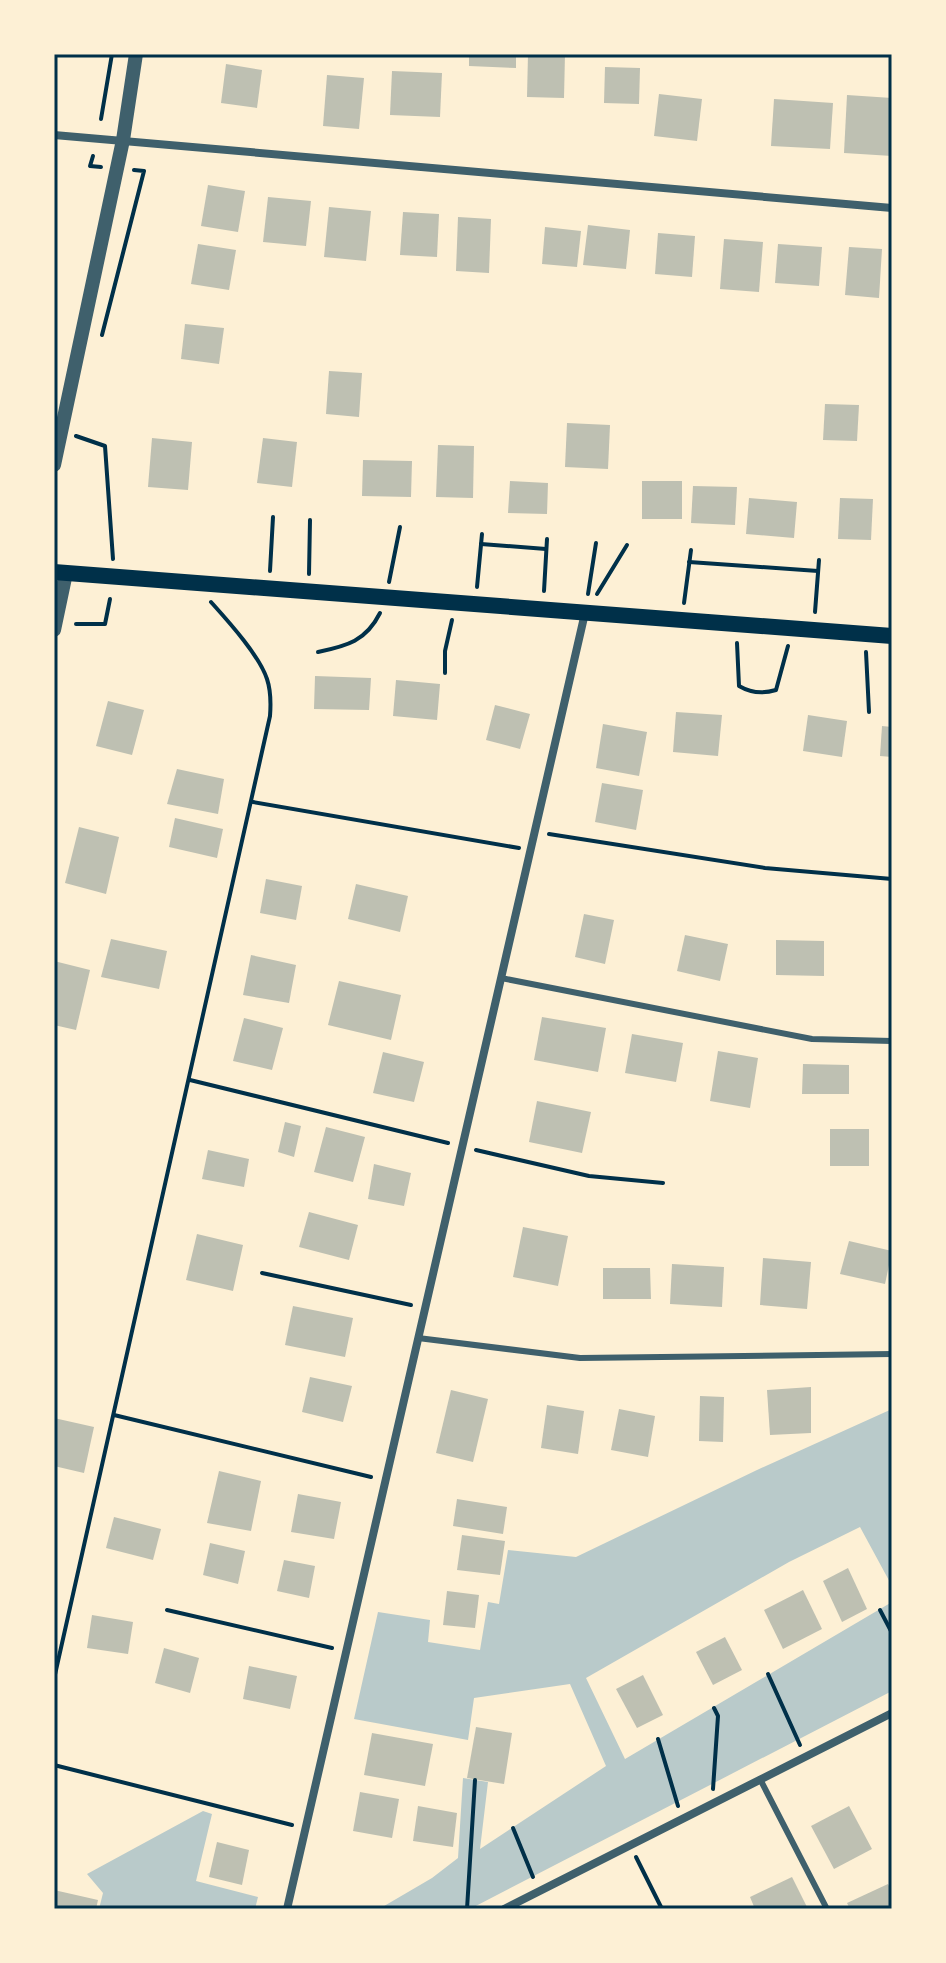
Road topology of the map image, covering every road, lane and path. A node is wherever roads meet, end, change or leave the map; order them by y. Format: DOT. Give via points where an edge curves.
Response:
graph roads {
  1 [pos="112,54"];
  2 [pos="136,54"];
  3 [pos="101,119"];
  4 [pos="54,135"];
  5 [pos="123,140"];
  6 [pos="93,156"];
  7 [pos="103,167"];
  8 [pos="131,170"];
  9 [pos="892,208"];
  10 [pos="99,347"];
  11 [pos="76,436"];
  12 [pos="54,465"];
  13 [pos="273,517"];
  14 [pos="310,520"];
  15 [pos="400,527"];
  16 [pos="482,534"];
  17 [pos="547,539"];
  18 [pos="596,543"];
  19 [pos="481,544"];
  20 [pos="627,545"];
  21 [pos="546,549"];
  22 [pos="691,550"];
  23 [pos="819,560"];
  24 [pos="113,561"];
  25 [pos="689,562"];
  26 [pos="818,571"];
  27 [pos="60,572"];
  28 [pos="193,582"];
  29 [pos="269,588"];
  30 [pos="309,591"];
  31 [pos="386,597"];
  32 [pos="110,599"];
  33 [pos="467,603"];
  34 [pos="544,609"];
  35 [pos="586,613"];
  36 [pos="682,620"];
  37 [pos="76,624"];
  38 [pos="738,624"];
  39 [pos="793,629"];
  40 [pos="54,630"];
  41 [pos="813,630"];
  42 [pos="865,634"];
  43 [pos="892,636"];
  44 [pos="318,652"];
  45 [pos="445,673"];
  46 [pos="869,712"];
  47 [pos="253,802"];
  48 [pos="535,832"];
  49 [pos="530,850"];
  50 [pos="892,879"];
  51 [pos="501,978"];
  52 [pos="892,1041"];
  53 [pos="190,1080"];
  54 [pos="462,1147"];
  55 [pos="663,1183"];
  56 [pos="262,1273"];
  57 [pos="425,1309"];
  58 [pos="418,1338"];
  59 [pos="892,1354"];
  60 [pos="114,1415"];
  61 [pos="385,1481"];
  62 [pos="167,1610"];
  63 [pos="880,1610"];
  64 [pos="892,1633"];
  65 [pos="346,1651"];
  66 [pos="768,1674"];
  67 [pos="54,1679"];
  68 [pos="714,1708"];
  69 [pos="892,1713"];
  70 [pos="658,1739"];
  71 [pos="805,1756"];
  72 [pos="54,1765"];
  73 [pos="760,1779"];
  74 [pos="475,1780"];
  75 [pos="713,1802"];
  76 [pos="682,1818"];
  77 [pos="305,1828"];
  78 [pos="513,1828"];
  79 [pos="629,1844"];
  80 [pos="539,1891"];
  81 [pos="507,1908"];
  82 [pos="287,1909"];
  83 [pos="467,1909"];
  84 [pos="662,1909"];
  85 [pos="827,1909"];
  1 -- 3 [label="path"];
  2 -- 5 [label="street"];
  4 -- 5 [label="street"];
  5 -- 9 [label="street"];
  5 -- 12 [label="street"];
  6 -- 7 [label="path" via="90,166"];
  8 -- 10 [label="path" via="144,171"];
  11 -- 24 [label="path" via="105,446"];
  13 -- 29 [label="path"];
  14 -- 30 [label="path"];
  15 -- 31 [label="path"];
  16 -- 19 [label="path"];
  17 -- 21 [label="path"];
  18 -- 35 [label="path"];
  19 -- 21 [label="path"];
  19 -- 33 [label="path"];
  20 -- 35 [label="path"];
  21 -- 34 [label="path"];
  22 -- 25 [label="path"];
  23 -- 26 [label="path"];
  25 -- 26 [label="path"];
  25 -- 36 [label="path"];
  26 -- 41 [label="path"];
  27 -- 28 [label="main road"];
  27 -- 40 [label="street"];
  28 -- 29 [label="main road"];
  28 -- 47 [label="path" via="267,677 270,716"];
  29 -- 30 [label="main road"];
  30 -- 31 [label="main road"];
  31 -- 33 [label="main road"];
  31 -- 44 [label="path" via="361,639"];
  32 -- 37 [label="path" via="105,624"];
  33 -- 34 [label="main road"];
  33 -- 45 [label="path" via="447,639"];
  34 -- 35 [label="main road"];
  35 -- 36 [label="main road"];
  35 -- 48 [label="street"];
  36 -- 38 [label="main road"];
  38 -- 39 [label="main road"];
  38 -- 39 [label="path" via="739,686 767,693 780,681"];
  39 -- 41 [label="main road"];
  41 -- 42 [label="main road"];
  42 -- 43 [label="main road"];
  42 -- 46 [label="path"];
  47 -- 49 [label="path"];
  47 -- 53 [label="path"];
  48 -- 49 [label="street"];
  48 -- 50 [label="path" via="765,868"];
  49 -- 51 [label="street"];
  51 -- 52 [label="lane" via="812,1039"];
  51 -- 54 [label="street"];
  53 -- 54 [label="path"];
  53 -- 60 [label="path"];
  54 -- 55 [label="path" via="589,1176"];
  54 -- 57 [label="street"];
  56 -- 57 [label="path"];
  57 -- 58 [label="street"];
  58 -- 59 [label="lane" via="580,1358"];
  58 -- 61 [label="street"];
  60 -- 61 [label="path"];
  60 -- 67 [label="path"];
  61 -- 65 [label="street"];
  62 -- 65 [label="path"];
  63 -- 64 [label="path"];
  65 -- 77 [label="street"];
  66 -- 71 [label="path"];
  68 -- 75 [label="path" via="718,1716"];
  69 -- 71 [label="street"];
  70 -- 76 [label="path"];
  71 -- 73 [label="street"];
  72 -- 77 [label="path"];
  73 -- 75 [label="street"];
  73 -- 85 [label="lane"];
  74 -- 83 [label="path"];
  75 -- 76 [label="street"];
  76 -- 79 [label="street"];
  77 -- 82 [label="street"];
  78 -- 80 [label="path"];
  79 -- 80 [label="street"];
  79 -- 84 [label="path"];
  80 -- 81 [label="street"];
}
